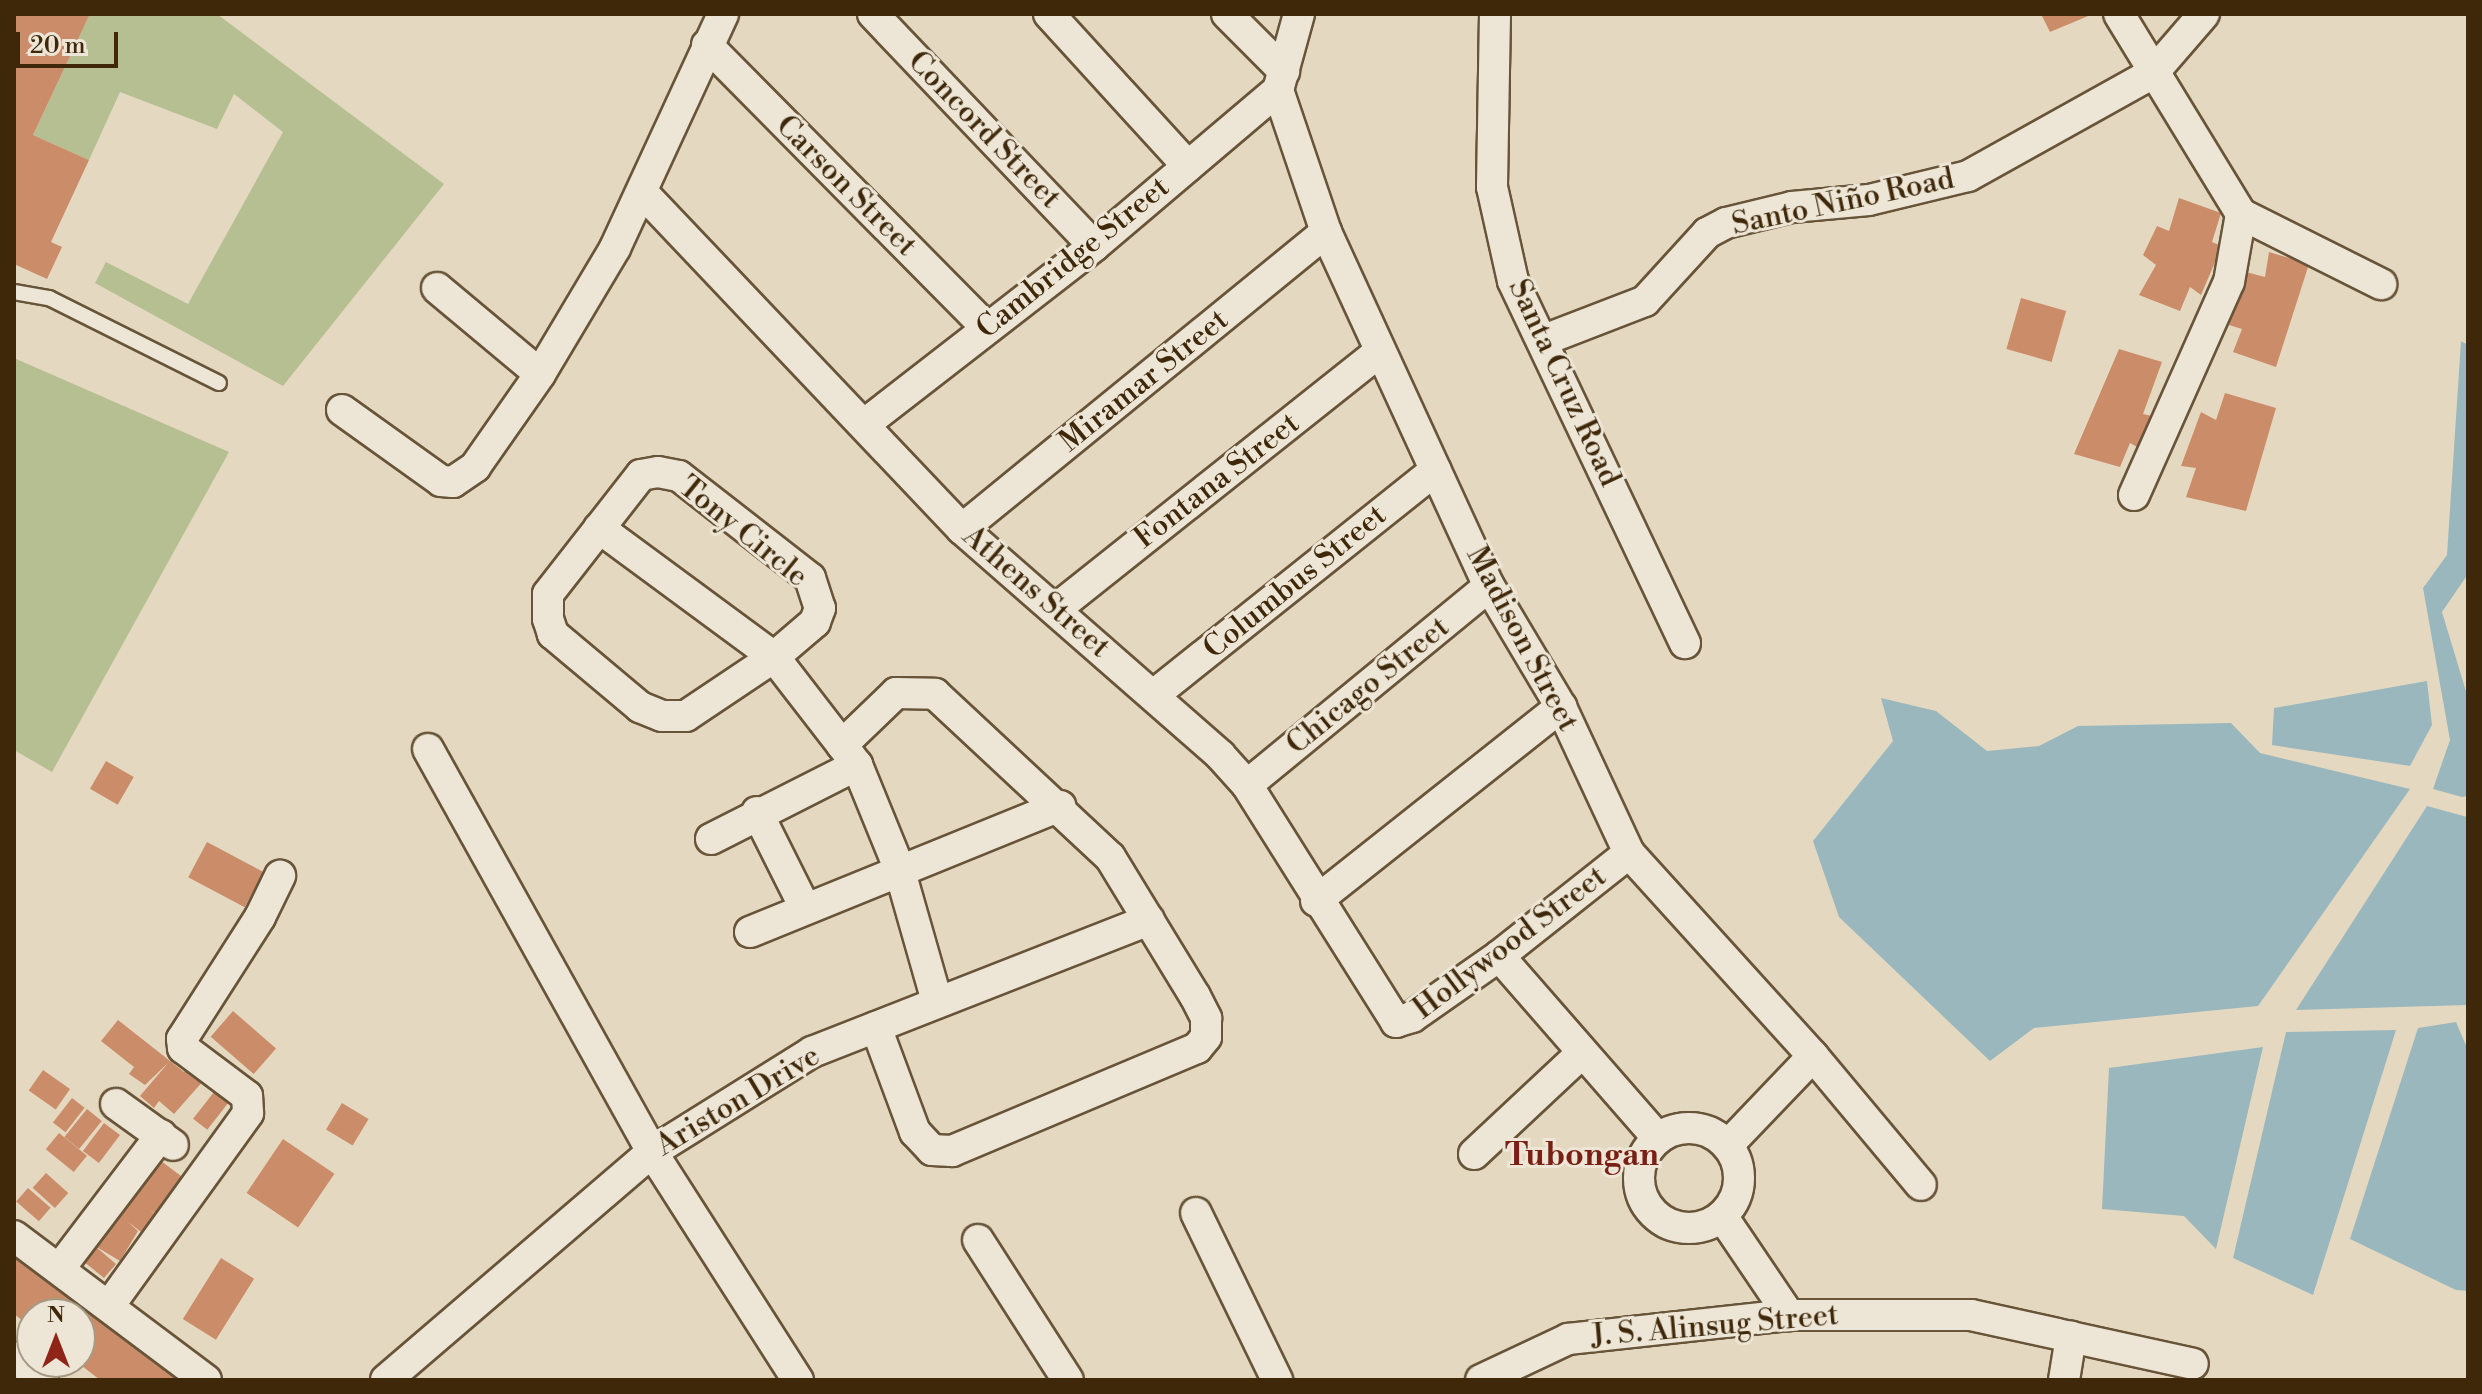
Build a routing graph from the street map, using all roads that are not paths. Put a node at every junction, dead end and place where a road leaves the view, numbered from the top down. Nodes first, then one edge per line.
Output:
1 (723, 14) edge
2 (873, 14) edge
3 (1049, 14) edge
4 (1227, 14) edge
5 (1299, 14) edge
6 (1495, 14) edge
7 (2119, 14) edge
8 (2204, 14) edge
9 (707, 45) junction
10 (2153, 73) junction
11 (1281, 80) junction
12 (1188, 166) junction
13 (644, 194) junction
14 (2241, 214) junction
15 (1326, 232) junction
16 (1094, 246) junction
17 (2381, 284) dead end
18 (437, 288) dead end
19 (14, 292) edge
20 (986, 327) junction
21 (1544, 340) junction
22 (1378, 353) junction
23 (540, 374) junction
24 (219, 383) dead end
25 (342, 410) dead end
26 (866, 423) junction
27 (1436, 470) junction
28 (2134, 495) dead end
29 (599, 528) junction
30 (962, 529) junction
31 (1489, 586) junction
32 (1056, 609) junction
33 (1685, 643) dead end
34 (774, 657) junction
35 (1155, 694) junction
36 (1561, 707) junction
37 (428, 749) dead end
38 (850, 755) junction
39 (1247, 785) junction
40 (1060, 806) junction
41 (757, 812) junction
42 (711, 839) dead end
43 (1629, 853) junction
44 (899, 868) junction
45 (280, 876) dead end
46 (1316, 901) junction
47 (804, 906) junction
48 (1149, 920) junction
49 (750, 932) dead end
50 (1499, 956) junction
51 (937, 1001) junction
52 (1389, 1017) joint
53 (876, 1027) junction
54 (1582, 1053) junction
55 (1813, 1056) junction
56 (116, 1104) dead end
57 (1658, 1138) junction
58 (1728, 1145) junction
59 (652, 1152) junction
60 (1474, 1154) dead end
61 (1921, 1185) dead end
62 (1196, 1213) dead end
63 (1722, 1216) junction
64 (14, 1236) edge
65 (978, 1240) dead end
66 (60, 1268) junction
67 (109, 1306) junction
68 (1789, 1315) junction
69 (2071, 1337) junction
70 (14, 1357) edge
71 (2193, 1364) dead end
72 (43, 1380) edge
73 (206, 1380) edge
74 (386, 1380) edge
75 (798, 1380) edge
76 (1068, 1380) edge
77 (1277, 1380) edge
78 (1481, 1380) edge
79 (2064, 1380) edge

1 - 9 street
2 - 16 street, Concord Street
3 - 12 street
4 - 11 street
5 - 11 street
6 - 21 street, Santa Cruz Road
7 - 10 street
8 - 10 street
9 - 13 street
9 - 20 street, Carson Street
10 - 14 street
10 - 21 street, Santo Niño Road
11 - 12 street, Cambridge Street
11 - 15 street, Madison Street
12 - 16 street, Cambridge Street
13 - 23 street
13 - 26 street, Athens Street
14 - 17 street
14 - 28 street
15 - 22 street, Madison Street
15 - 30 street, Miramar Street
16 - 20 street, Cambridge Street
18 - 23 street
19 - 24 lane
20 - 26 street, Cambridge Street
21 - 33 street, Santa Cruz Road
22 - 27 street, Madison Street
22 - 32 street, Fontana Street
23 - 25 street
26 - 30 street, Athens Street
27 - 31 street, Madison Street
27 - 35 street, Columbus Street
29 - 34 street
29 - 34 street, Tony Circle
29 - 34 street, Tony Circle
30 - 32 street, Athens Street
31 - 36 street, Madison Street
31 - 39 street, Chicago Street
32 - 35 street, Athens Street
34 - 38 street
35 - 39 street, Athens Street
36 - 43 street, Madison Street
36 - 46 street
37 - 59 street
38 - 40 street
38 - 41 street
38 - 44 street
39 - 46 street, Athens Street
40 - 44 street
40 - 48 street
41 - 42 street
41 - 47 street
43 - 50 street, Hollywood Street
43 - 55 street, Madison Street
44 - 47 street
44 - 51 street
45 - 67 street
46 - 52 street, Athens Street
47 - 49 street
48 - 51 street, Ariston Drive
48 - 53 street
50 - 52 street, Hollywood Street
50 - 54 street
51 - 53 street, Ariston Drive
53 - 59 street, Ariston Drive
54 - 57 street
54 - 60 street
55 - 58 street
55 - 61 street, Madison Street
56 - 66 street
57 - 58 street
57 - 63 street
58 - 63 street
59 - 74 street, Ariston Drive
59 - 75 street
62 - 77 street
63 - 68 street
64 - 66 street
65 - 76 street
66 - 67 street
67 - 73 street
68 - 69 street, J. S. Alinsug Street
68 - 78 street, J. S. Alinsug Street
69 - 71 street, J. S. Alinsug Street
69 - 79 street
70 - 72 street

